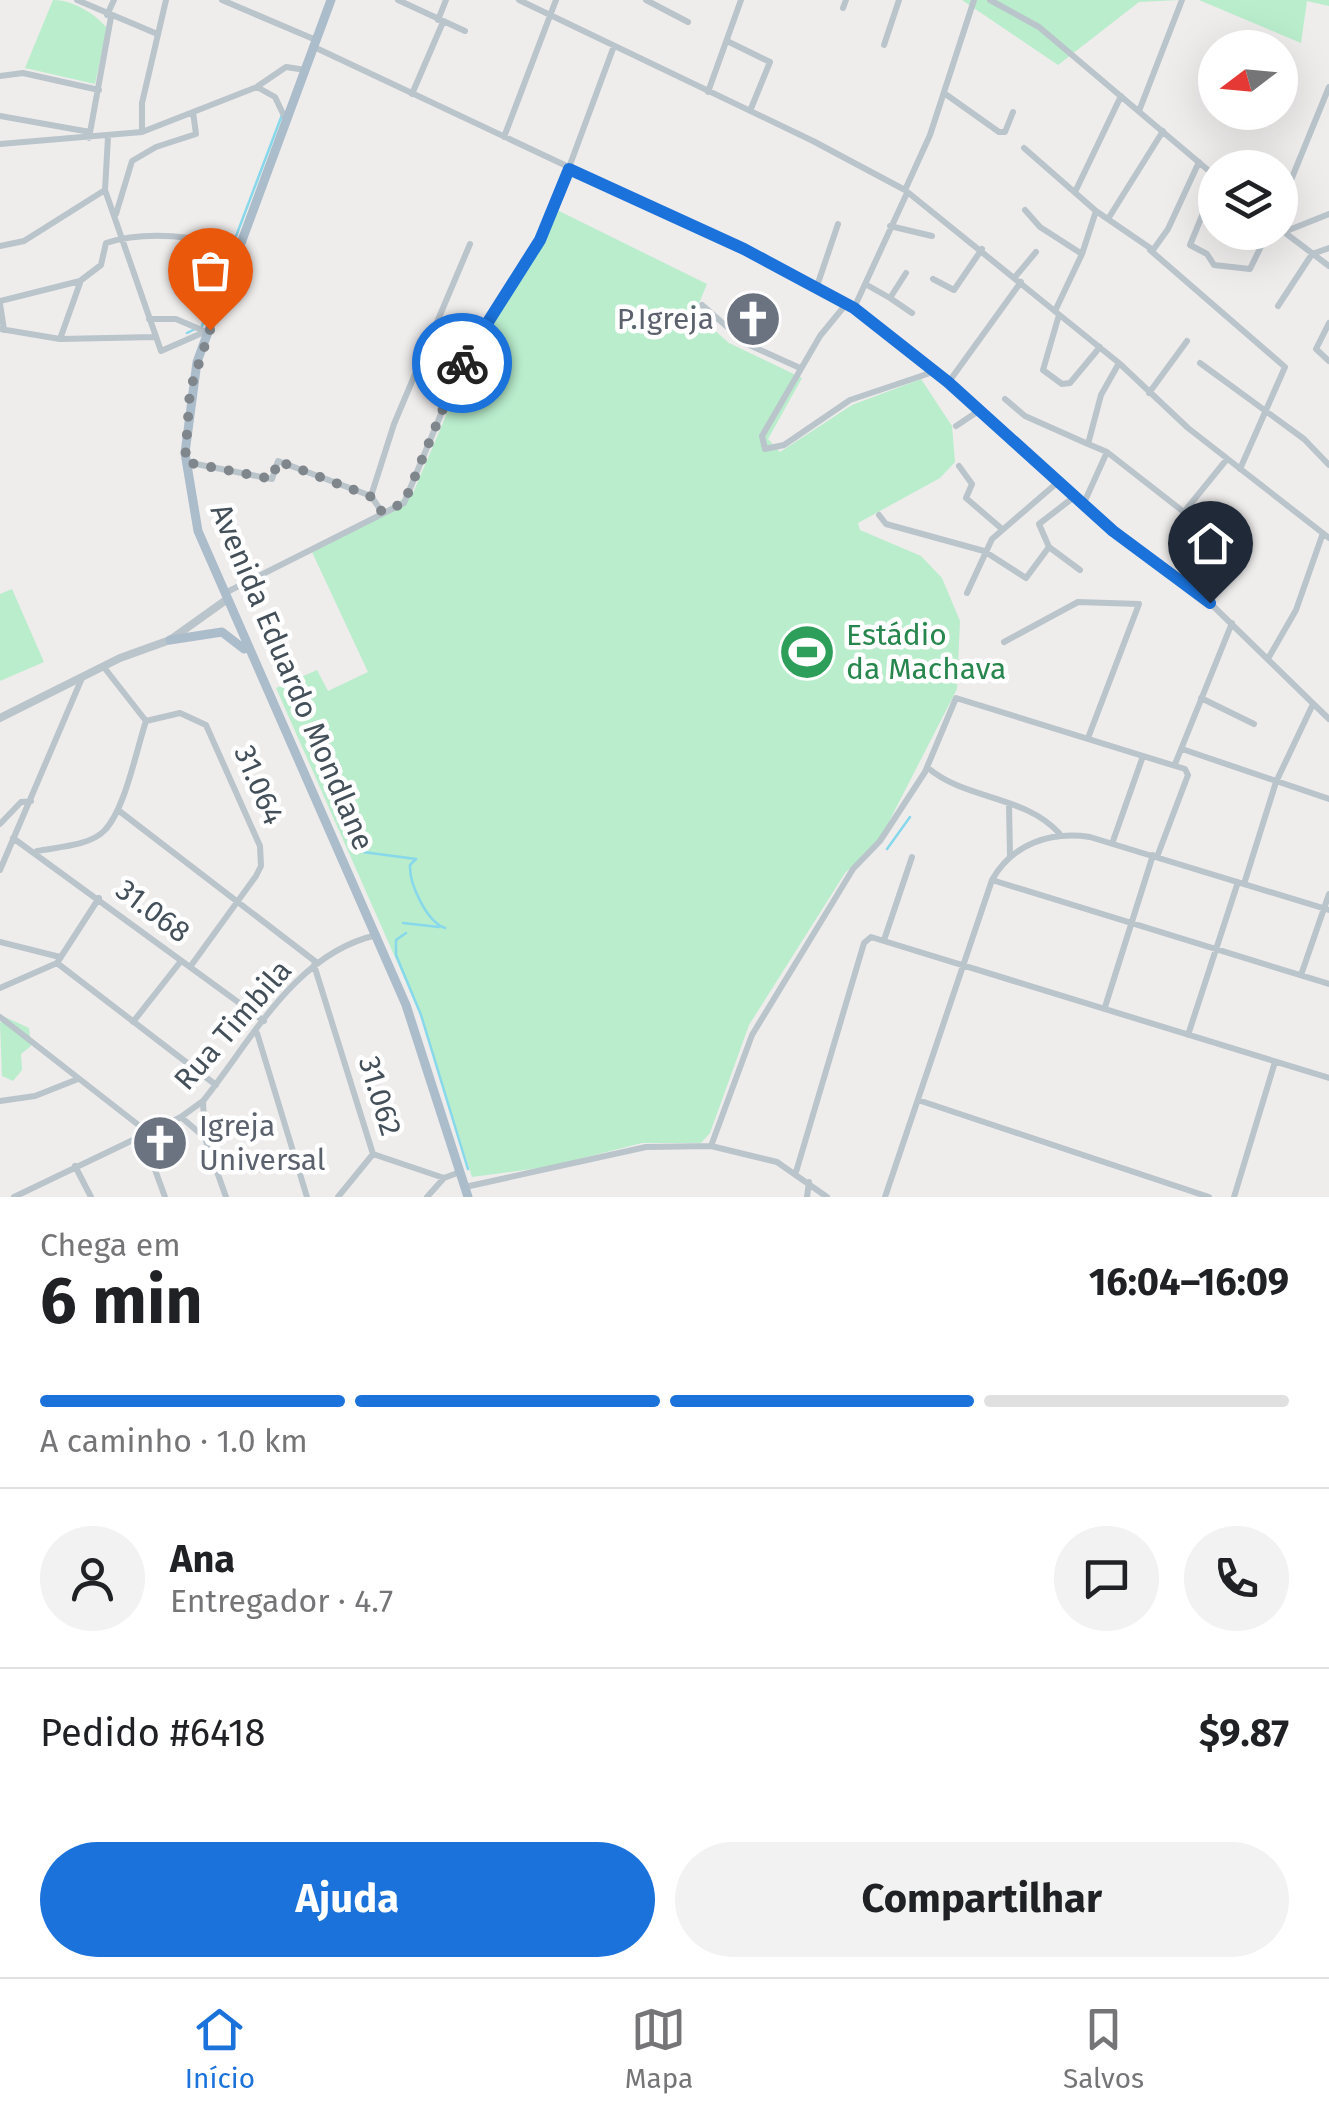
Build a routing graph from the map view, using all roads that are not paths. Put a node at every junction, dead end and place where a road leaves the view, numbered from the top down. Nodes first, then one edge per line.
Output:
1 (76, 0) edge
2 (114, 0) edge
3 (166, 0) edge
4 (222, 0) edge
5 (332, 0) edge
6 (398, 0) edge
7 (446, 0) edge
8 (519, 0) edge
9 (556, 0) edge
10 (646, 0) edge
11 (741, 0) edge
12 (900, 0) edge
13 (974, 0) edge
14 (990, 0) edge
15 (1182, 0) edge
16 (548, 14) junction
17 (109, 16) junction
18 (440, 21) junction
19 (688, 22) dead end
20 (465, 31) dead end
21 (155, 33) junction
22 (726, 41) junction
23 (315, 44) junction
24 (884, 45) dead end
25 (614, 46) junction
26 (306, 70) junction
27 (0, 76) edge
28 (257, 87) junction
29 (1329, 87) edge
30 (99, 90) junction
31 (708, 92) junction
32 (944, 93) junction
33 (412, 94) junction
34 (1121, 96) junction
35 (750, 111) junction
36 (1139, 111) junction
37 (193, 112) junction
38 (1012, 112) dead end
39 (0, 116) edge
40 (286, 121) junction
41 (1163, 131) junction
42 (142, 132) junction
43 (90, 135) junction
44 (108, 137) junction
45 (504, 137) junction
46 (0, 144) edge
47 (1024, 148) dead end
48 (1198, 161) edge
49 (1298, 163) edge
50 (1198, 164) edge
51 (569, 169) junction
52 (105, 190) junction
53 (906, 191) junction
54 (1075, 192) junction
55 (1026, 210) dead end
56 (1096, 211) junction
57 (116, 214) junction
58 (1329, 214) edge
59 (1108, 219) junction
60 (838, 224) dead end
61 (1198, 225) edge
62 (1298, 225) edge
63 (890, 226) junction
64 (932, 236) dead end
65 (124, 238) junction
66 (1298, 243) edge
67 (470, 244) dead end
68 (0, 246) edge
69 (1329, 248) edge
70 (239, 249) junction
71 (982, 249) junction
72 (1198, 249) edge
73 (1150, 250) junction
74 (1200, 250) edge
75 (1259, 250) edge
76 (1036, 252) dead end
77 (1082, 254) junction
78 (1312, 254) junction
79 (1329, 266) edge
80 (906, 273) dead end
81 (933, 279) dead end
82 (1018, 280) junction
83 (80, 282) junction
84 (867, 284) junction
85 (817, 286) junction
86 (890, 298) junction
87 (0, 302) edge
88 (702, 306) dead end
89 (851, 306) junction
90 (1278, 306) dead end
91 (912, 312) dead end
92 (1057, 313) junction
93 (149, 320) junction
94 (1329, 323) edge
95 (2, 330) edge
96 (207, 331) junction
97 (155, 337) junction
98 (60, 339) junction
99 (1187, 341) dead end
100 (1100, 347) junction
101 (1119, 362) junction
102 (1329, 362) edge
103 (1200, 364) dead end
104 (800, 368) junction
105 (933, 372) junction
106 (948, 382) junction
107 (1149, 393) junction
108 (1006, 399) dead end
109 (980, 410) junction
110 (1265, 414) junction
111 (956, 426) dead end
112 (1088, 444) junction
113 (1107, 452) junction
114 (1227, 459) junction
115 (185, 462) junction
116 (1329, 465) edge
117 (959, 466) dead end
118 (1240, 469) junction
119 (1058, 482) junction
120 (370, 496) junction
121 (1074, 497) junction
122 (1084, 505) junction
123 (382, 512) junction
124 (1184, 512) junction
125 (879, 515) dead end
126 (1002, 529) junction
127 (1326, 536) edge
128 (1049, 547) junction
129 (984, 551) junction
130 (1080, 570) dead end
131 (967, 593) dead end
132 (225, 597) junction
133 (1210, 603) junction
134 (1232, 623) junction
135 (170, 640) junction
136 (1004, 642) dead end
137 (1269, 658) junction
138 (252, 659) junction
139 (103, 666) junction
140 (82, 677) junction
141 (1201, 698) junction
142 (1313, 704) junction
143 (1329, 705) edge
144 (1326, 717) edge
145 (0, 718) edge
146 (146, 721) junction
147 (1254, 724) dead end
148 (1088, 738) junction
149 (1182, 749) junction
150 (1143, 756) junction
151 (1174, 764) junction
152 (928, 768) junction
153 (1276, 782) junction
154 (1329, 799) edge
155 (30, 802) junction
156 (1009, 804) junction
157 (118, 810) junction
158 (0, 824) edge
159 (1060, 834) junction
160 (13, 838) junction
161 (1113, 841) junction
162 (37, 851) junction
163 (1010, 856) junction
164 (1155, 856) junction
165 (912, 858) dead end
166 (0, 870) edge
167 (992, 880) junction
168 (1241, 883) junction
169 (1329, 894) edge
170 (98, 898) junction
171 (236, 902) junction
172 (1326, 910) edge
173 (1131, 921) junction
174 (377, 936) junction
175 (884, 940) junction
176 (0, 942) edge
177 (1218, 948) junction
178 (58, 960) junction
179 (181, 961) junction
180 (315, 963) junction
181 (962, 964) junction
182 (190, 966) junction
183 (1301, 975) junction
184 (1329, 984) edge
185 (0, 988) edge
186 (1105, 1007) junction
187 (0, 1017) edge
188 (264, 1021) junction
189 (133, 1022) junction
190 (256, 1032) junction
191 (1188, 1035) junction
192 (1275, 1062) junction
193 (1329, 1078) edge
194 (79, 1079) junction
195 (216, 1085) junction
196 (918, 1100) junction
197 (0, 1101) edge
198 (203, 1101) junction
199 (181, 1116) junction
200 (146, 1136) junction
201 (205, 1138) junction
202 (711, 1146) junction
203 (373, 1154) junction
204 (76, 1166) junction
205 (460, 1172) junction
206 (796, 1172) junction
207 (444, 1178) junction
208 (809, 1182) junction
209 (466, 1192) edge
210 (1189, 1194) edge
211 (14, 1197) edge
212 (91, 1197) edge
213 (165, 1197) edge
214 (226, 1197) edge
215 (306, 1197) edge
216 (338, 1197) edge
217 (427, 1197) edge
218 (807, 1197) edge
219 (828, 1197) edge
220 (885, 1197) edge
221 (1210, 1197) edge
222 (1234, 1197) edge

1 - 17 street
2 - 17 street
3 - 21 street
4 - 23 street
5 - 23 main road, Avenida Eduardo Mondlane
6 - 18 street
7 - 18 street
8 - 16 street
9 - 16 street
10 - 19 street
11 - 22 street
12 - 24 street
13 - 32 street
14 - 34 street
15 - 36 street
16 - 25 street
16 - 45 street
17 - 21 street
17 - 30 street
18 - 20 street
18 - 33 street
21 - 42 street
22 - 31 street
22 - 35 street
23 - 26 main road, Avenida Eduardo Mondlane
23 - 33 street
25 - 31 street
25 - 51 street
26 - 28 street
26 - 40 main road, Avenida Eduardo Mondlane
27 - 30 street
28 - 37 street
28 - 40 street
29 - 49 street
30 - 43 street
31 - 35 street
32 - 38 street
32 - 53 street
33 - 45 street
34 - 36 street
34 - 54 street
35 - 53 street
36 - 41 street
37 - 42 street
37 - 57 street
39 - 43 street
40 - 70 main road, Avenida Eduardo Mondlane
41 - 48 street
41 - 59 street
42 - 44 street
43 - 44 street
43 - 46 street
44 - 52 street
45 - 51 street
47 - 54 street
50 - 73 street
51 - 85 street
51 - 123 street
52 - 57 street
52 - 68 street
53 - 63 street
53 - 71 street
54 - 56 street
55 - 77 street
56 - 59 street
56 - 77 street
57 - 65 street
58 - 62 street
59 - 73 street
60 - 85 street
61 - 72 street
63 - 64 street
63 - 84 street
65 - 70 street
65 - 83 street
65 - 93 street
66 - 78 street
67 - 120 street
69 - 78 street
70 - 96 main road, Avenida Eduardo Mondlane
71 - 81 street
71 - 82 street
73 - 110 street
74 - 75 street
76 - 82 street
77 - 92 street
78 - 79 street
78 - 90 street
80 - 86 street
82 - 92 street
82 - 106 street
83 - 87 street
83 - 98 street
84 - 86 street
84 - 89 street
85 - 89 street
86 - 91 street
87 - 95 street
88 - 104 street
89 - 104 street
89 - 105 street
92 - 100 street
92 - 100 street
93 - 96 street
93 - 97 street
94 - 102 street
95 - 98 street
96 - 97 street
96 - 115 main road, Avenida Eduardo Mondlane
97 - 98 street
99 - 107 street
100 - 101 street
101 - 107 street
101 - 112 street
103 - 110 street
104 - 105 street
105 - 106 street
106 - 109 street
107 - 114 street
108 - 112 street
109 - 111 street
109 - 119 street
110 - 116 street
110 - 118 street
112 - 113 street
113 - 122 street
113 - 124 street
114 - 118 street
114 - 124 street
115 - 120 street
115 - 132 main road, Avenida Eduardo Mondlane
117 - 126 street
118 - 127 street
119 - 121 street
119 - 126 street
120 - 123 street
121 - 122 street
121 - 128 street
122 - 133 street
123 - 132 street
124 - 133 street
125 - 129 street
126 - 129 street
127 - 137 street
128 - 129 street
128 - 130 street
129 - 131 street
132 - 135 street
132 - 138 main road, Avenida Eduardo Mondlane
133 - 134 street
134 - 137 street
134 - 141 street
135 - 138 main road
135 - 139 street
136 - 148 street
137 - 142 street
138 - 174 main road, Avenida Eduardo Mondlane
139 - 140 street
139 - 146 street
140 - 145 street
140 - 155 street
141 - 147 street
141 - 149 street
142 - 144 street
142 - 153 street
143 - 144 street
146 - 157 street
146 - 171 street, 31.064
148 - 150 street
148 - 152 street
149 - 151 street
149 - 153 street
150 - 151 street
150 - 161 street
151 - 164 street
152 - 156 street
152 - 202 street
153 - 154 street
153 - 168 street
155 - 158 street
155 - 160 street
156 - 159 street
156 - 163 street
157 - 162 street
157 - 171 street
159 - 161 street
159 - 163 street
160 - 162 street, 31.068
160 - 166 street
161 - 164 street
162 - 170 street, 31.068
163 - 167 street
164 - 168 street
164 - 173 street
165 - 175 street
167 - 173 street
167 - 181 street
168 - 172 street
168 - 177 street
169 - 172 street
170 - 178 street
170 - 179 street, 31.068
171 - 180 street
171 - 182 street, 31.064
172 - 183 street
173 - 177 street
173 - 186 street
174 - 180 street, Rua Timbila
174 - 205 main road, Avenida Eduardo Mondlane
175 - 181 street
175 - 206 street
176 - 178 street
177 - 183 street
177 - 191 street
178 - 185 street
178 - 189 street
179 - 182 street, 31.068
179 - 189 street
180 - 188 street, Rua Timbila
180 - 203 street, 31.062
181 - 186 street
181 - 196 street
182 - 188 street, 31.068
183 - 184 street
186 - 191 street
187 - 194 street
188 - 190 street, Rua Timbila
189 - 195 street
190 - 195 street, Rua Timbila
190 - 215 street
191 - 192 street
192 - 193 street
192 - 222 street
194 - 197 street
194 - 200 street
195 - 198 street, Rua Timbila
196 - 210 street
196 - 220 street
198 - 199 street, Rua Timbila
198 - 201 street
199 - 200 street, Rua Timbila
199 - 201 street
200 - 204 street, Rua Timbila
200 - 213 street
201 - 214 street
202 - 206 street
202 - 209 street
203 - 207 street, 31.062
203 - 216 street
204 - 211 street, Rua Timbila
204 - 212 street
205 - 207 street
205 - 209 main road, Avenida Eduardo Mondlane
206 - 208 street
207 - 217 street
208 - 218 street
208 - 219 street
210 - 221 street

